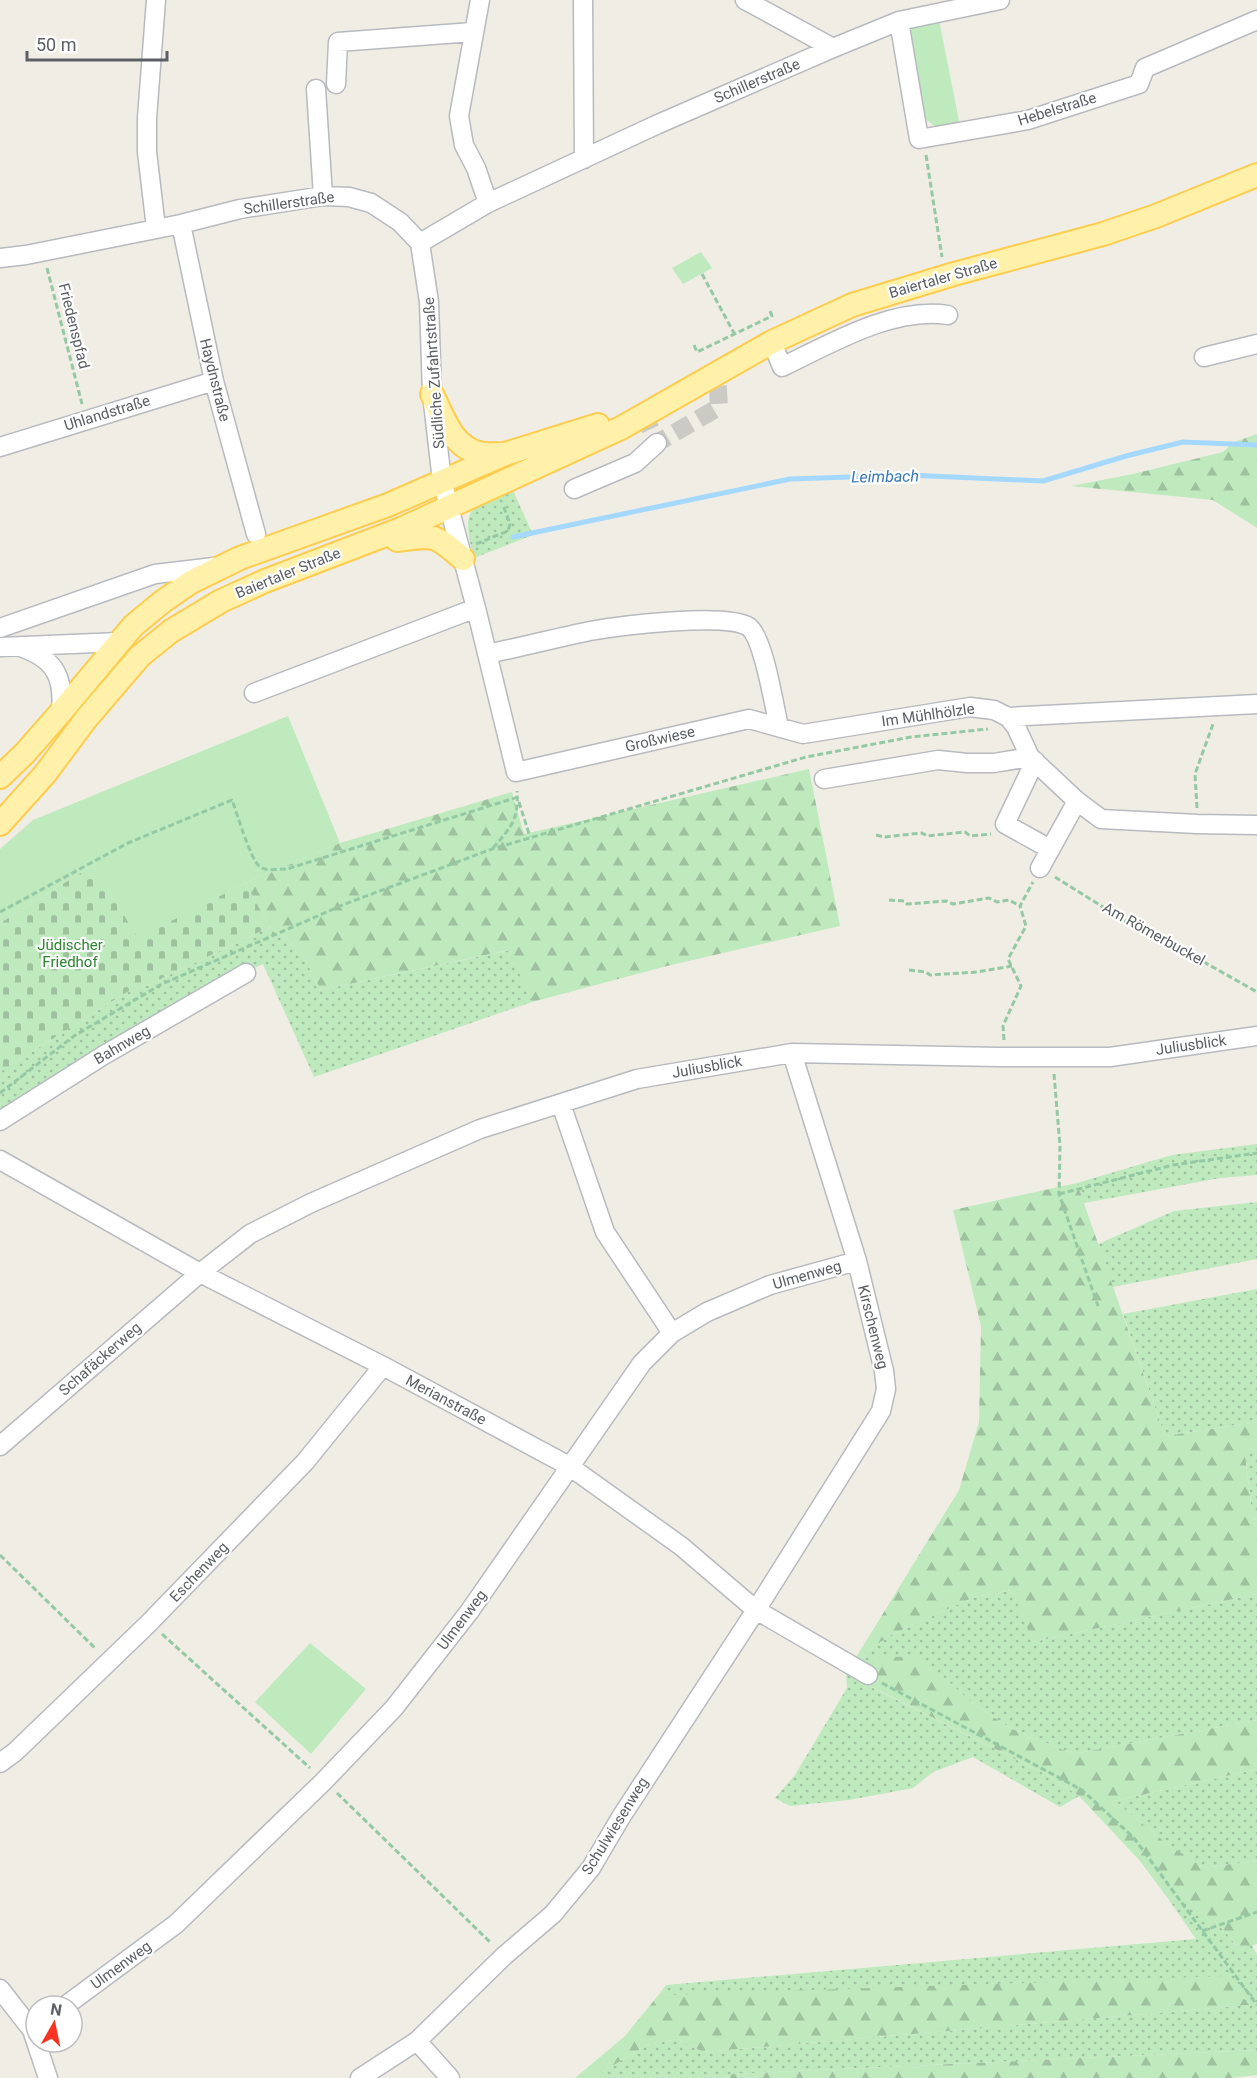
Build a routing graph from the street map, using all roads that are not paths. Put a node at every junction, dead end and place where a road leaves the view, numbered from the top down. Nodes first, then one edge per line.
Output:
1 (156, 0) edge
2 (480, 0) edge
3 (583, 0) edge
4 (745, 0) edge
5 (1000, 0) edge
6 (1257, 20) edge
7 (899, 21) junction
8 (473, 32) junction
9 (833, 48) junction
10 (336, 84) dead end
11 (316, 89) dead end
12 (584, 159) junction
13 (1257, 174) edge
14 (323, 196) junction
15 (488, 203) junction
16 (182, 224) junction
17 (156, 228) junction
18 (420, 243) junction
19 (0, 258) edge
20 (948, 315) dead end
21 (772, 342) junction
22 (1257, 344) edge
23 (1204, 357) dead end
24 (214, 381) junction
25 (432, 394) junction
26 (643, 413) junction
27 (657, 443) dead end
28 (0, 447) edge
29 (505, 454) junction
30 (442, 481) junction
31 (574, 489) dead end
32 (449, 508) junction
33 (256, 534) dead end
34 (360, 545) junction
35 (461, 554) junction
36 (221, 566) junction
37 (476, 608) junction
38 (0, 628) edge
39 (120, 642) junction
40 (1, 644) edge
41 (22, 647) junction
42 (487, 654) junction
43 (254, 693) dead end
44 (1257, 704) edge
45 (61, 712) junction
46 (1008, 717) junction
47 (779, 727) junction
48 (803, 734) joint
49 (1032, 759) junction
50 (516, 772) joint
51 (0, 777) edge
52 (824, 779) dead end
53 (1077, 801) junction
54 (0, 824) edge
55 (1257, 825) edge
56 (1050, 849) junction
57 (1046, 872) road end
58 (246, 973) dead end
59 (1257, 1036) edge
60 (792, 1053) junction
61 (561, 1104) junction
62 (0, 1121) edge
63 (0, 1160) edge
64 (857, 1261) junction
65 (200, 1273) junction
66 (672, 1333) junction
67 (383, 1366) junction
68 (0, 1446) edge
69 (569, 1466) junction
70 (756, 1610) junction
71 (868, 1675) road end
72 (0, 1764) edge
73 (0, 1989) edge
74 (81, 1994) edge
75 (24, 2021) edge
76 (417, 2041) junction
77 (41, 2054) edge
78 (48, 2078) edge
79 (360, 2078) edge
80 (450, 2078) edge

1 - 17 street
2 - 8 street
3 - 12 street
4 - 9 street
5 - 7 street, Schillerstraße
6 - 7 street, Hebelstraße
7 - 9 street, Schillerstraße
8 - 10 street
8 - 15 street
9 - 12 street, Schillerstraße
11 - 14 street
12 - 15 street, Schillerstraße
13 - 21 main road, Baiertaler Straße
14 - 16 street, Schillerstraße
14 - 18 street, Schillerstraße
15 - 18 street, Schillerstraße
16 - 17 street, Schillerstraße
16 - 24 street, Haydnstraße
17 - 19 street, Schillerstraße
18 - 25 street, Südliche Zufahrtstraße
20 - 21 street
21 - 26 main road, Baiertaler Straße
22 - 23 street
24 - 28 street, Uhlandstraße
24 - 33 street, Haydnstraße
25 - 29 main road
25 - 30 street, Südliche Zufahrtstraße
26 - 29 main road, Baiertaler Straße
26 - 32 main road, Baiertaler Straße
27 - 31 street
29 - 30 main road, Baiertaler Straße
30 - 32 street, Südliche Zufahrtstraße
30 - 36 main road, Baiertaler Straße
32 - 34 main road, Baiertaler Straße
32 - 35 street, Südliche Zufahrtstraße
34 - 35 main road
34 - 54 main road, Baiertaler Straße
35 - 37 street, Südliche Zufahrtstraße
36 - 38 street
36 - 39 main road, Baiertaler Straße
37 - 42 street, Südliche Zufahrtstraße
37 - 43 street
39 - 41 street
39 - 45 main road, Baiertaler Straße
40 - 41 street
41 - 45 street
42 - 47 street
42 - 50 street, Südliche Zufahrtstraße
44 - 46 street
45 - 51 main road, Baiertaler Straße
46 - 48 street, Im Mühlhölzle
46 - 49 street
47 - 48 street, Großwiese
47 - 50 street, Großwiese
49 - 52 street
49 - 53 street
49 - 56 street
53 - 55 street
53 - 56 street
56 - 57 street
58 - 62 street, Bahnweg
59 - 60 street, Juliusblick
60 - 61 street, Juliusblick
60 - 64 street, Kirschenweg
61 - 65 street, Juliusblick
61 - 66 street
63 - 65 street, Merianstraße
64 - 66 street, Ulmenweg
64 - 70 street, Kirschenweg
65 - 67 street, Merianstraße
65 - 68 street, Schafäckerweg
66 - 69 street, Ulmenweg
67 - 69 street, Merianstraße
67 - 72 street, Eschenweg
69 - 70 street, Merianstraße
69 - 74 street, Ulmenweg
70 - 71 street, Merianstraße
70 - 76 street, Schulwiesenweg
73 - 75 street
76 - 79 street, Schulwiesenweg
76 - 80 street
77 - 78 street

